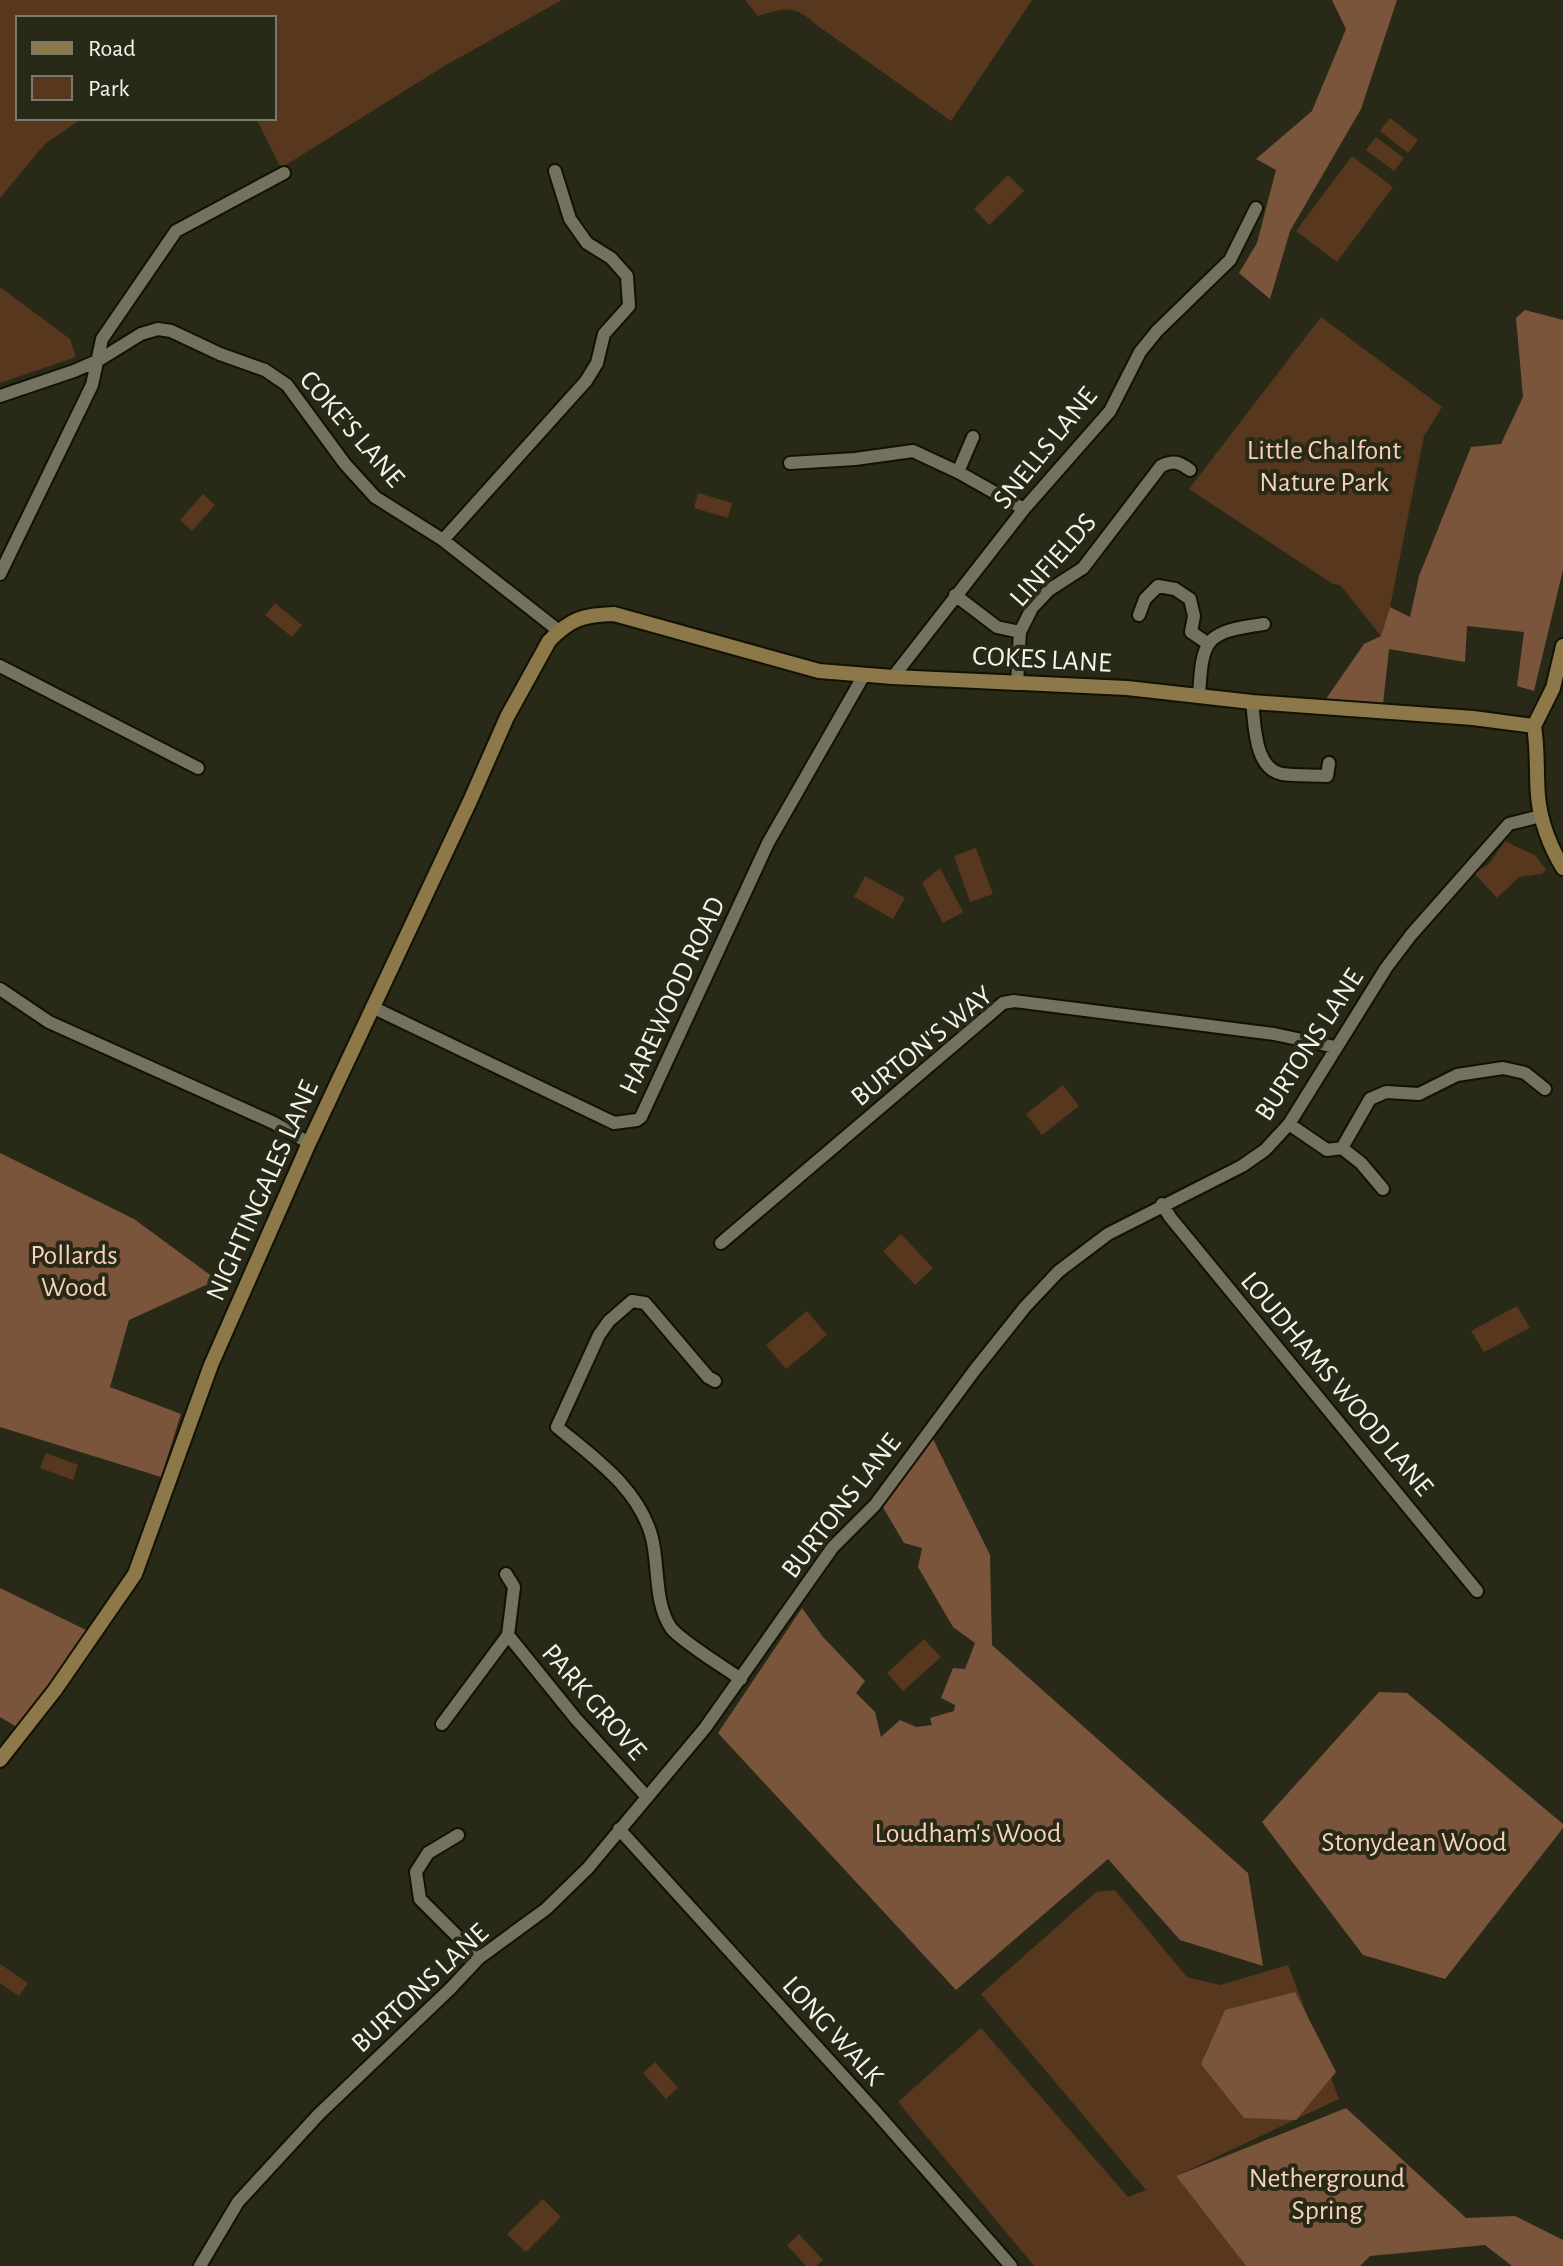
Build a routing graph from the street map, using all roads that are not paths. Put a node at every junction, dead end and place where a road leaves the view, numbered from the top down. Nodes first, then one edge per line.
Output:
1 (555, 171) dead end
2 (284, 173) dead end
3 (1256, 208) dead end
4 (99, 360) junction
5 (0, 396) edge
6 (973, 437) dead end
7 (790, 463) dead end
8 (1190, 470) dead end
9 (958, 472) junction
10 (1024, 509) junction
11 (443, 540) junction
12 (0, 574) edge
13 (955, 595) junction
14 (1139, 615) dead end
15 (1264, 624) dead end
16 (559, 631) junction
17 (1020, 632) junction
18 (1207, 643) junction
19 (1563, 646) edge
20 (0, 666) edge
21 (864, 675) junction
22 (893, 677) junction
23 (1017, 684) junction
24 (1199, 697) junction
25 (1252, 702) junction
26 (1534, 726) junction
27 (198, 768) dead end
28 (1329, 776) dead end
29 (1541, 816) junction
30 (1563, 868) edge
31 (0, 989) edge
32 (372, 1007) junction
33 (1335, 1047) junction
34 (1545, 1089) dead end
35 (1289, 1124) junction
36 (309, 1143) junction
37 (1342, 1148) junction
38 (1383, 1189) dead end
39 (1162, 1204) junction
40 (721, 1243) dead end
41 (715, 1381) dead end
42 (506, 1574) dead end
43 (1477, 1591) dead end
44 (508, 1635) junction
45 (741, 1679) junction
46 (442, 1724) dead end
47 (0, 1760) edge
48 (646, 1796) junction
49 (619, 1829) junction
50 (458, 1835) dead end
51 (479, 1958) junction
52 (200, 2266) edge
53 (1011, 2266) edge

1 - 11 street
2 - 4 street
3 - 10 street, SNELLS LANE
4 - 5 street, COKE'S LANE
4 - 11 street, COKE'S LANE
4 - 12 street
6 - 9 street
7 - 9 street
8 - 17 street, LINFIELDS
9 - 10 street
10 - 13 street, SNELLS LANE
11 - 16 street, COKE'S LANE
13 - 17 street
13 - 22 street, SNELLS LANE
14 - 18 street
15 - 18 street
16 - 21 main road, COKES LANE
16 - 32 main road, NIGHTINGALES LANE
17 - 23 street, LINFIELDS
18 - 24 street
19 - 26 main road
20 - 27 street
21 - 22 main road, COKES LANE
21 - 32 street, HAREWOOD ROAD
22 - 23 main road, COKES LANE
23 - 24 main road, COKES LANE
24 - 25 main road, COKES LANE
25 - 26 main road, COKES LANE
25 - 28 street
26 - 29 main road
29 - 30 main road
29 - 33 street, BURTONS LANE
31 - 36 street
32 - 36 main road, NIGHTINGALES LANE
33 - 35 street, BURTONS LANE
33 - 40 street, BURTON'S WAY
34 - 37 street
35 - 37 street
35 - 39 street, BURTONS LANE
36 - 47 main road, NIGHTINGALES LANE
37 - 38 street
39 - 43 street, LOUDHAMS WOOD LANE
39 - 45 street, BURTONS LANE
41 - 45 street
42 - 44 street, PARK GROVE
44 - 46 street, PARK GROVE
44 - 48 street, PARK GROVE
45 - 48 street, BURTONS LANE
48 - 49 street, BURTONS LANE
49 - 51 street, BURTONS LANE
49 - 53 street, LONG WALK
50 - 51 street
51 - 52 street, BURTONS LANE

